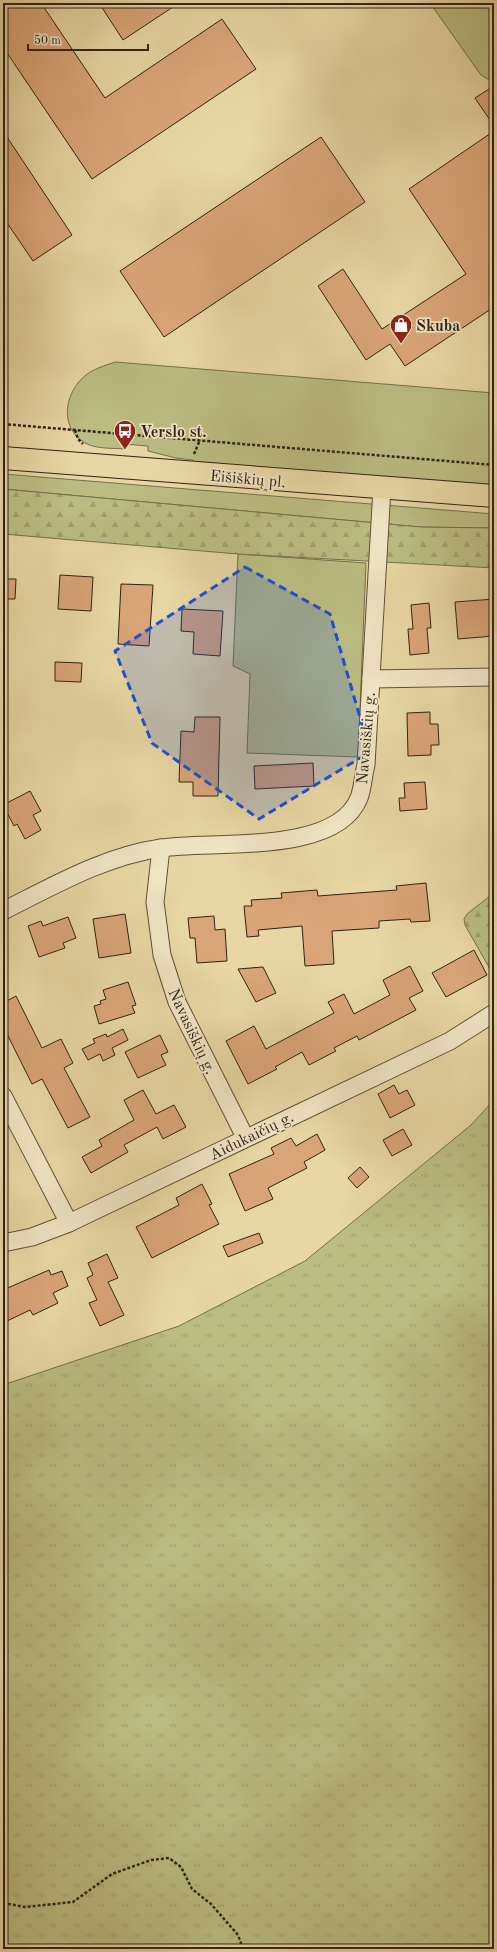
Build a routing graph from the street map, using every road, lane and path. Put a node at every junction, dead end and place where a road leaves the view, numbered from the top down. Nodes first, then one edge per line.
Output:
1 (3, 424) edge
2 (3, 458) edge
3 (494, 465) edge
4 (382, 488) junction
5 (494, 496) edge
6 (494, 677) edge
7 (370, 678) junction
8 (161, 848) junction
9 (3, 911) edge
10 (494, 1013) edge
11 (3, 1096) edge
12 (245, 1138) junction
13 (69, 1223) junction
14 (3, 1243) edge
15 (3, 1903) edge
16 (243, 1949) edge

1 - 3 path
2 - 4 main road, Eišiškių pl.
4 - 5 main road, Eišiškių pl.
4 - 7 street, Navasiškių g.
6 - 7 street
7 - 8 street, Navasiškių g.
8 - 9 street, Navasiškių g.
8 - 12 street, Navasiškių g.
10 - 12 street, Aidukaičių g.
11 - 13 street
12 - 13 street, Aidukaičių g.
13 - 14 street, Aidukaičių g.
15 - 16 path

